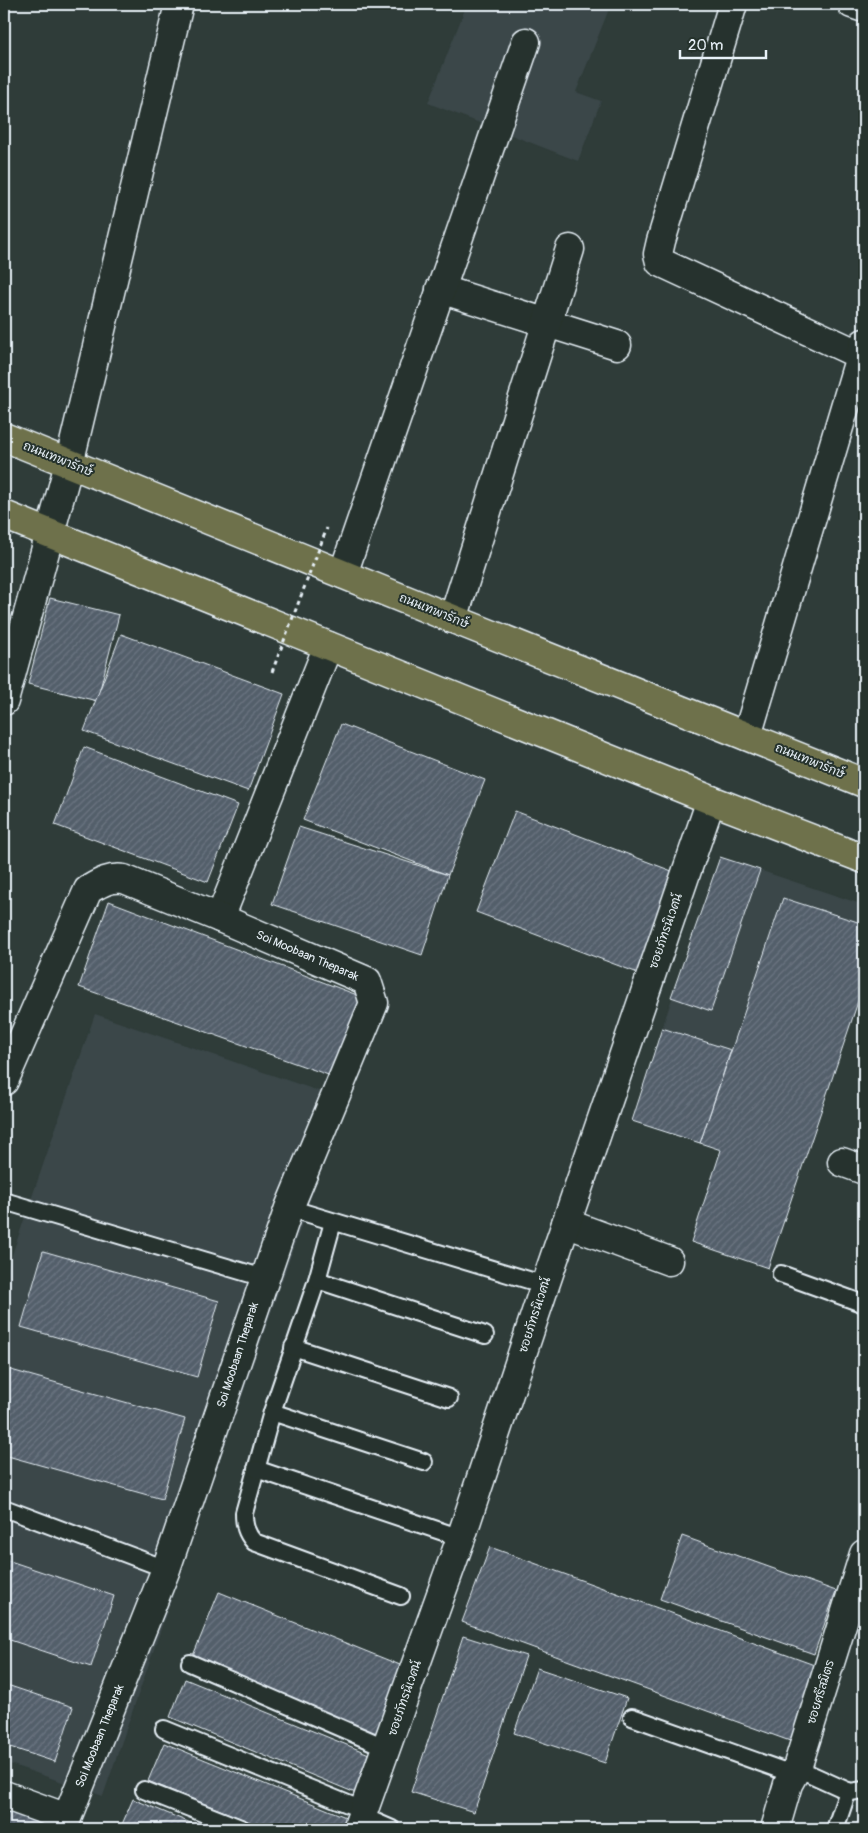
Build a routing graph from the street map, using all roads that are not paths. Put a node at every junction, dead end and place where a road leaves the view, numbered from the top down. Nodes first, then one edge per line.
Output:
1 (179, 4) edge
2 (732, 4) edge
3 (852, 4) edge
4 (864, 8) edge
5 (526, 42) dead end
6 (570, 249) dead end
7 (440, 289) junction
8 (546, 322) junction
9 (617, 345) dead end
10 (862, 349) edge
11 (4, 437) edge
12 (69, 464) junction
13 (4, 515) edge
14 (49, 534) junction
15 (343, 574) junction
16 (453, 619) junction
17 (328, 646) junction
18 (4, 701) edge
19 (747, 736) junction
20 (864, 783) edge
21 (711, 800) junction
22 (864, 859) edge
23 (220, 918) junction
24 (4, 1081) edge
25 (4, 1201) edge
26 (289, 1208) junction
27 (333, 1222) junction
28 (566, 1223) junction
29 (669, 1261) dead end
30 (781, 1274) dead end
31 (264, 1278) junction
32 (317, 1280) junction
33 (545, 1284) junction
34 (864, 1304) edge
35 (485, 1335) dead end
36 (293, 1347) junction
37 (449, 1398) dead end
38 (272, 1412) junction
39 (424, 1462) dead end
40 (256, 1469) junction
41 (4, 1508) edge
42 (461, 1538) junction
43 (864, 1554) edge
44 (166, 1569) junction
45 (401, 1596) dead end
46 (190, 1663) dead end
47 (632, 1717) dead end
48 (164, 1730) dead end
49 (387, 1748) junction
50 (796, 1771) junction
51 (144, 1790) dead end
52 (864, 1790) edge
53 (848, 1791) junction
54 (4, 1795) edge
55 (361, 1819) edge
56 (65, 1824) edge
57 (243, 1829) edge
58 (392, 1829) edge
59 (774, 1829) edge
60 (835, 1829) edge

1 - 12 street
2 - 10 street
3 - 4 street
5 - 7 street
6 - 8 street
7 - 8 street
7 - 15 street
8 - 9 street
8 - 16 street
10 - 19 street
11 - 12 main road, ถนนเทพารักษ์
12 - 14 street
12 - 15 main road, ถนนเทพารักษ์
13 - 14 main road
14 - 17 main road
14 - 18 street
15 - 16 main road, ถนนเทพารักษ์
16 - 19 main road, ถนนเทพารักษ์
17 - 21 main road
17 - 23 street
19 - 20 main road, ถนนเทพารักษ์
21 - 22 main road
21 - 28 street, ซอยภัทรนิเวศน์
23 - 24 street, Soi Moobaan Theparak
23 - 26 street, Soi Moobaan Theparak
25 - 31 lane
26 - 27 lane
26 - 31 street, Soi Moobaan Theparak
27 - 32 lane
27 - 33 lane
28 - 29 street
28 - 33 street, ซอยภัทรนิเวศน์
30 - 34 lane
31 - 44 street, Soi Moobaan Theparak
32 - 35 lane
32 - 36 lane
33 - 42 street, ซอยภัทรนิเวศน์
36 - 37 lane
36 - 38 lane
38 - 39 lane
38 - 40 lane
40 - 42 lane
40 - 45 lane
41 - 44 lane
42 - 49 street, ซอยภัทรนิเวศน์
43 - 50 street, ซอยศรีสมิตร
44 - 56 street, Soi Moobaan Theparak
46 - 49 lane
47 - 50 lane
48 - 55 lane
49 - 55 street, ซอยภัทรนิเวศน์
50 - 53 lane
50 - 59 street, ซอยศรีสมิตร
51 - 57 lane
52 - 53 lane
53 - 60 lane
54 - 56 street, Soi Moobaan Theparak
55 - 58 lane

